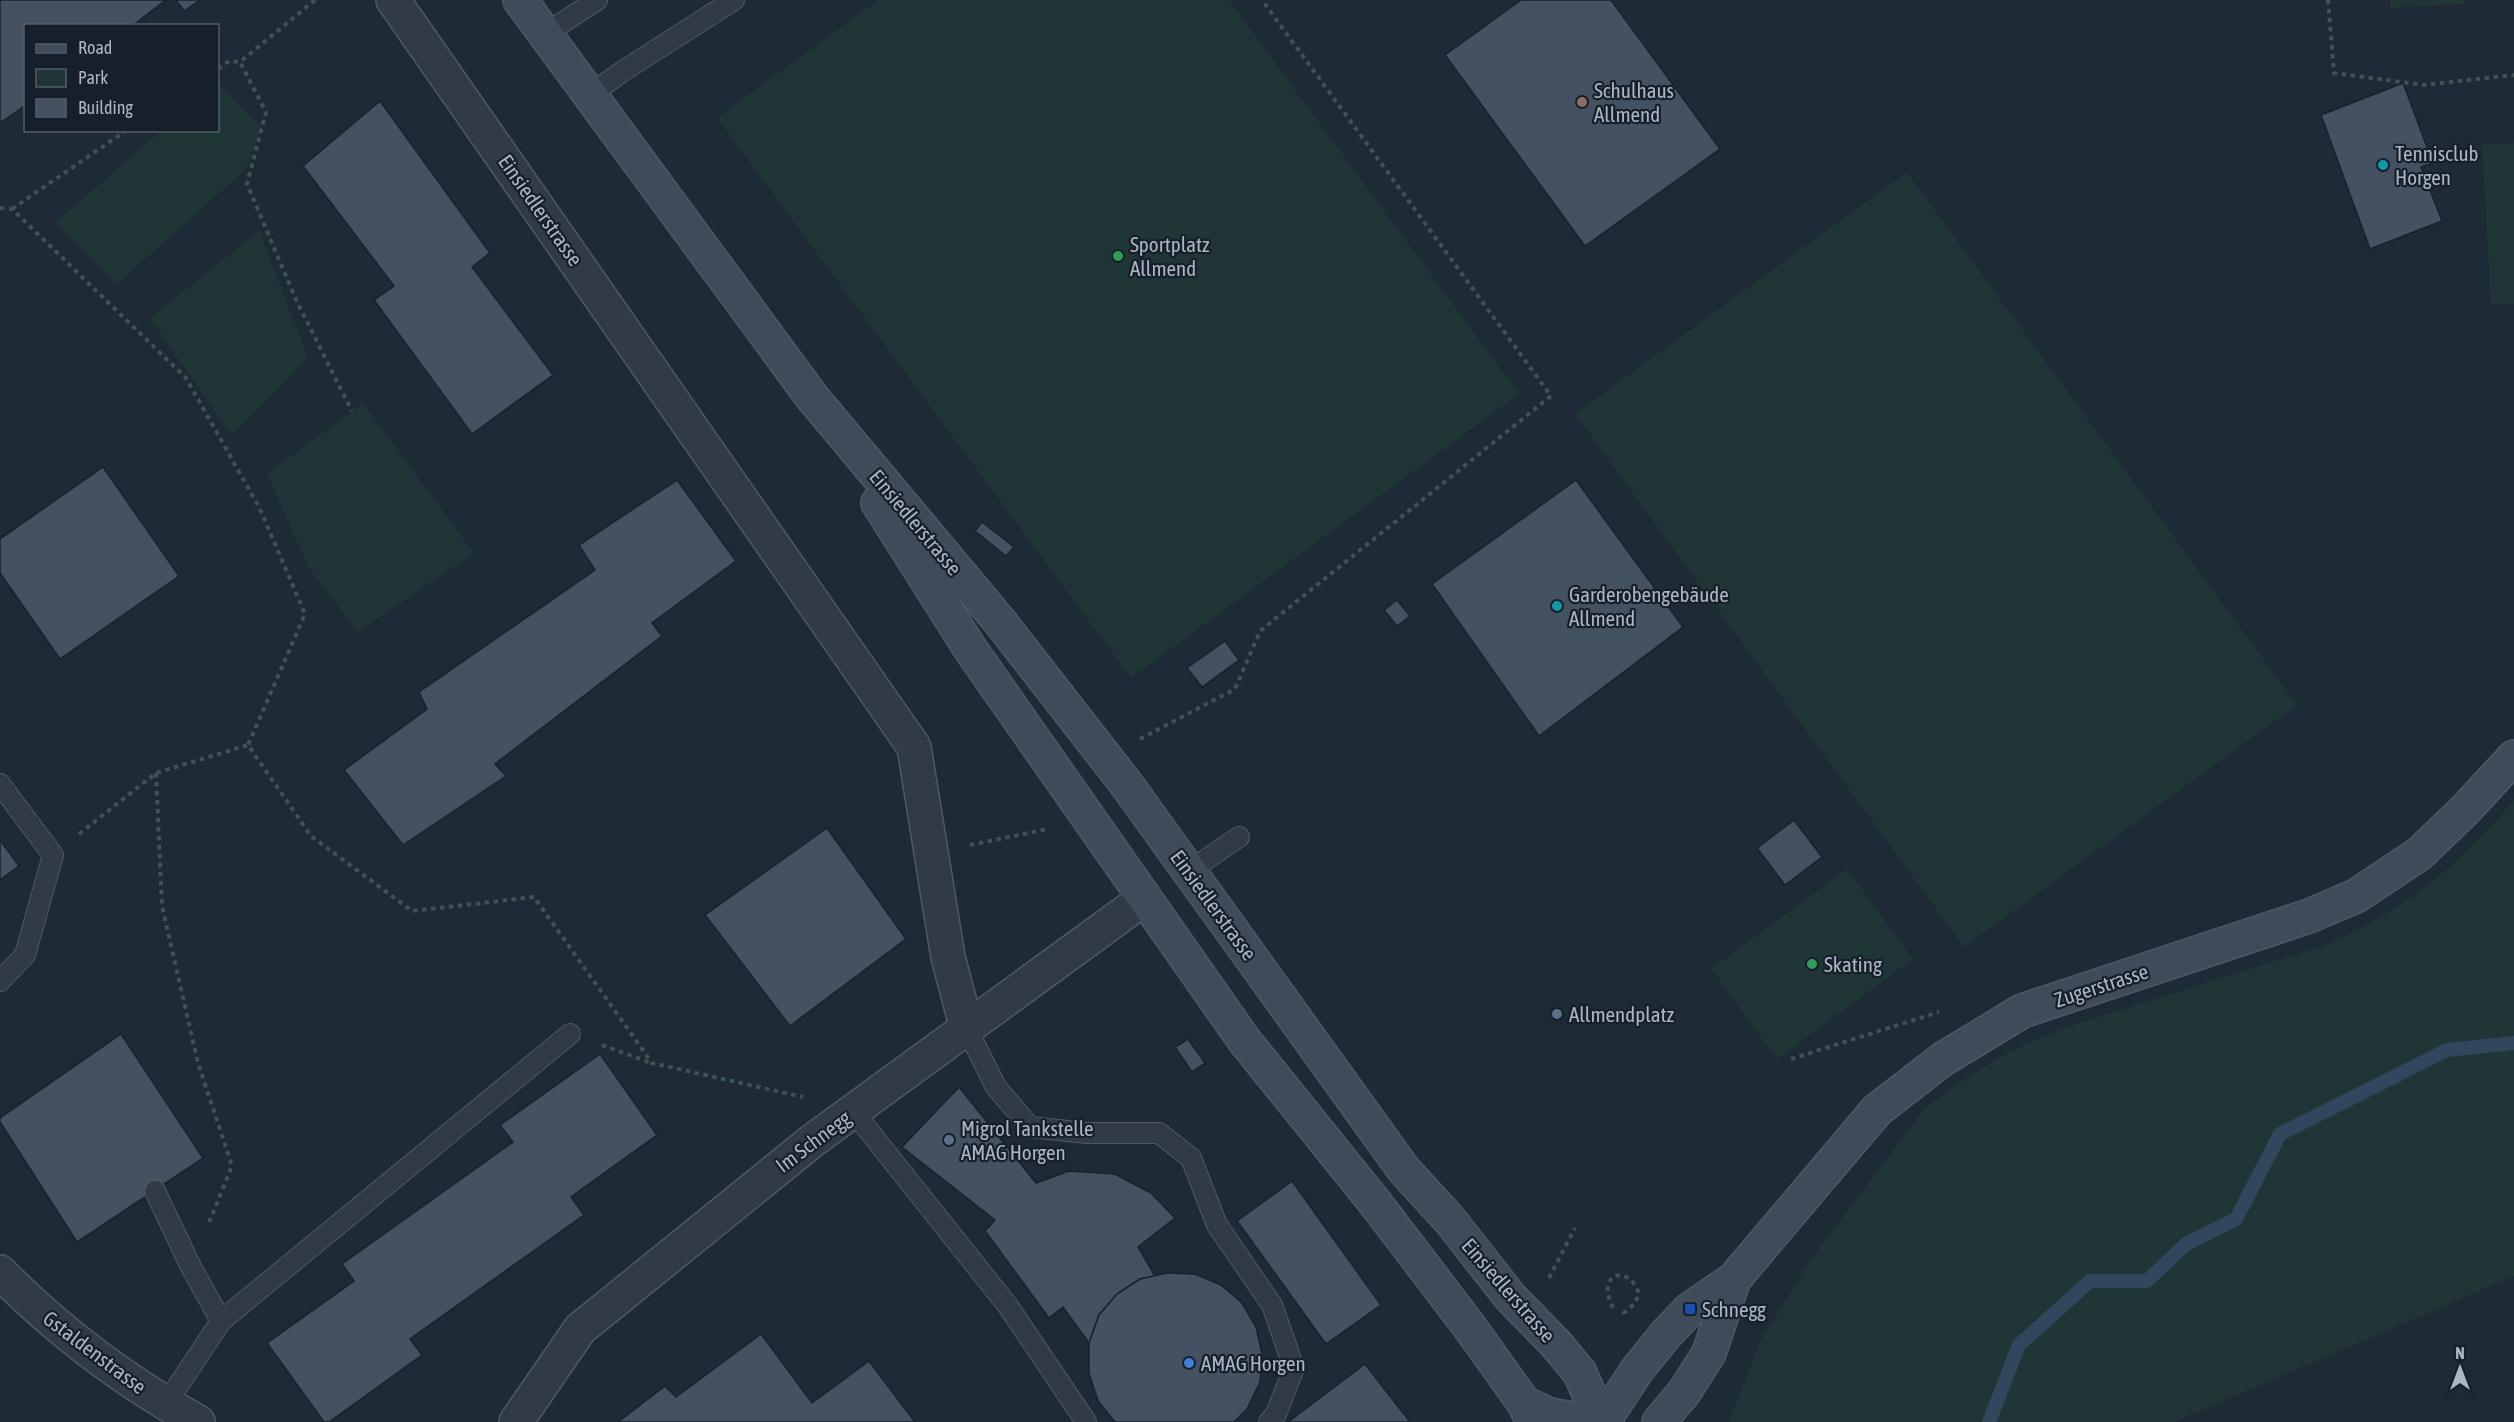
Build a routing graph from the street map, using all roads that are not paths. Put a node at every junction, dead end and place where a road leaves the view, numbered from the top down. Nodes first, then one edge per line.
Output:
1 (393, 0) edge
2 (520, 0) edge
3 (597, 0) edge
4 (734, 0) edge
5 (545, 34) junction
6 (590, 95) junction
7 (812, 397) junction
8 (2514, 757) edge
9 (0, 784) edge
10 (1239, 837) dead end
11 (1189, 871) junction
12 (1145, 898) junction
13 (0, 981) edge
14 (967, 1029) junction
15 (570, 1034) road end
16 (853, 1111) junction
17 (155, 1191) dead end
18 (0, 1272) edge
19 (1734, 1280) junction
20 (221, 1321) junction
21 (165, 1404) junction
22 (1529, 1412) edge
23 (198, 1422) edge
24 (516, 1422) edge
25 (1086, 1422) edge
26 (1269, 1422) edge
27 (1589, 1422) edge
28 (1602, 1422) edge
29 (1659, 1422) edge

1 - 14 street, Einsiedlerstrasse
2 - 5 main road, Einsiedlerstrasse
3 - 5 lane
4 - 6 lane
5 - 6 main road, Einsiedlerstrasse
6 - 7 main road, Einsiedlerstrasse
7 - 11 main road, Einsiedlerstrasse
7 - 12 main road, Einsiedlerstrasse
8 - 19 main road, Zugerstrasse
9 - 13 lane
10 - 11 lane
11 - 12 main road
11 - 28 main road, Einsiedlerstrasse
12 - 14 street, Im Schnegg
12 - 22 main road, Einsiedlerstrasse
14 - 16 street, Im Schnegg
14 - 26 lane
15 - 20 lane
16 - 24 street, Im Schnegg
16 - 25 lane
17 - 20 lane
18 - 21 street, Gstaldenstrasse
19 - 28 main road, Zugerstrasse
19 - 29 main road, Zugerstrasse
20 - 21 lane
21 - 23 street, Gstaldenstrasse
22 - 27 main road, Einsiedlerstrasse

